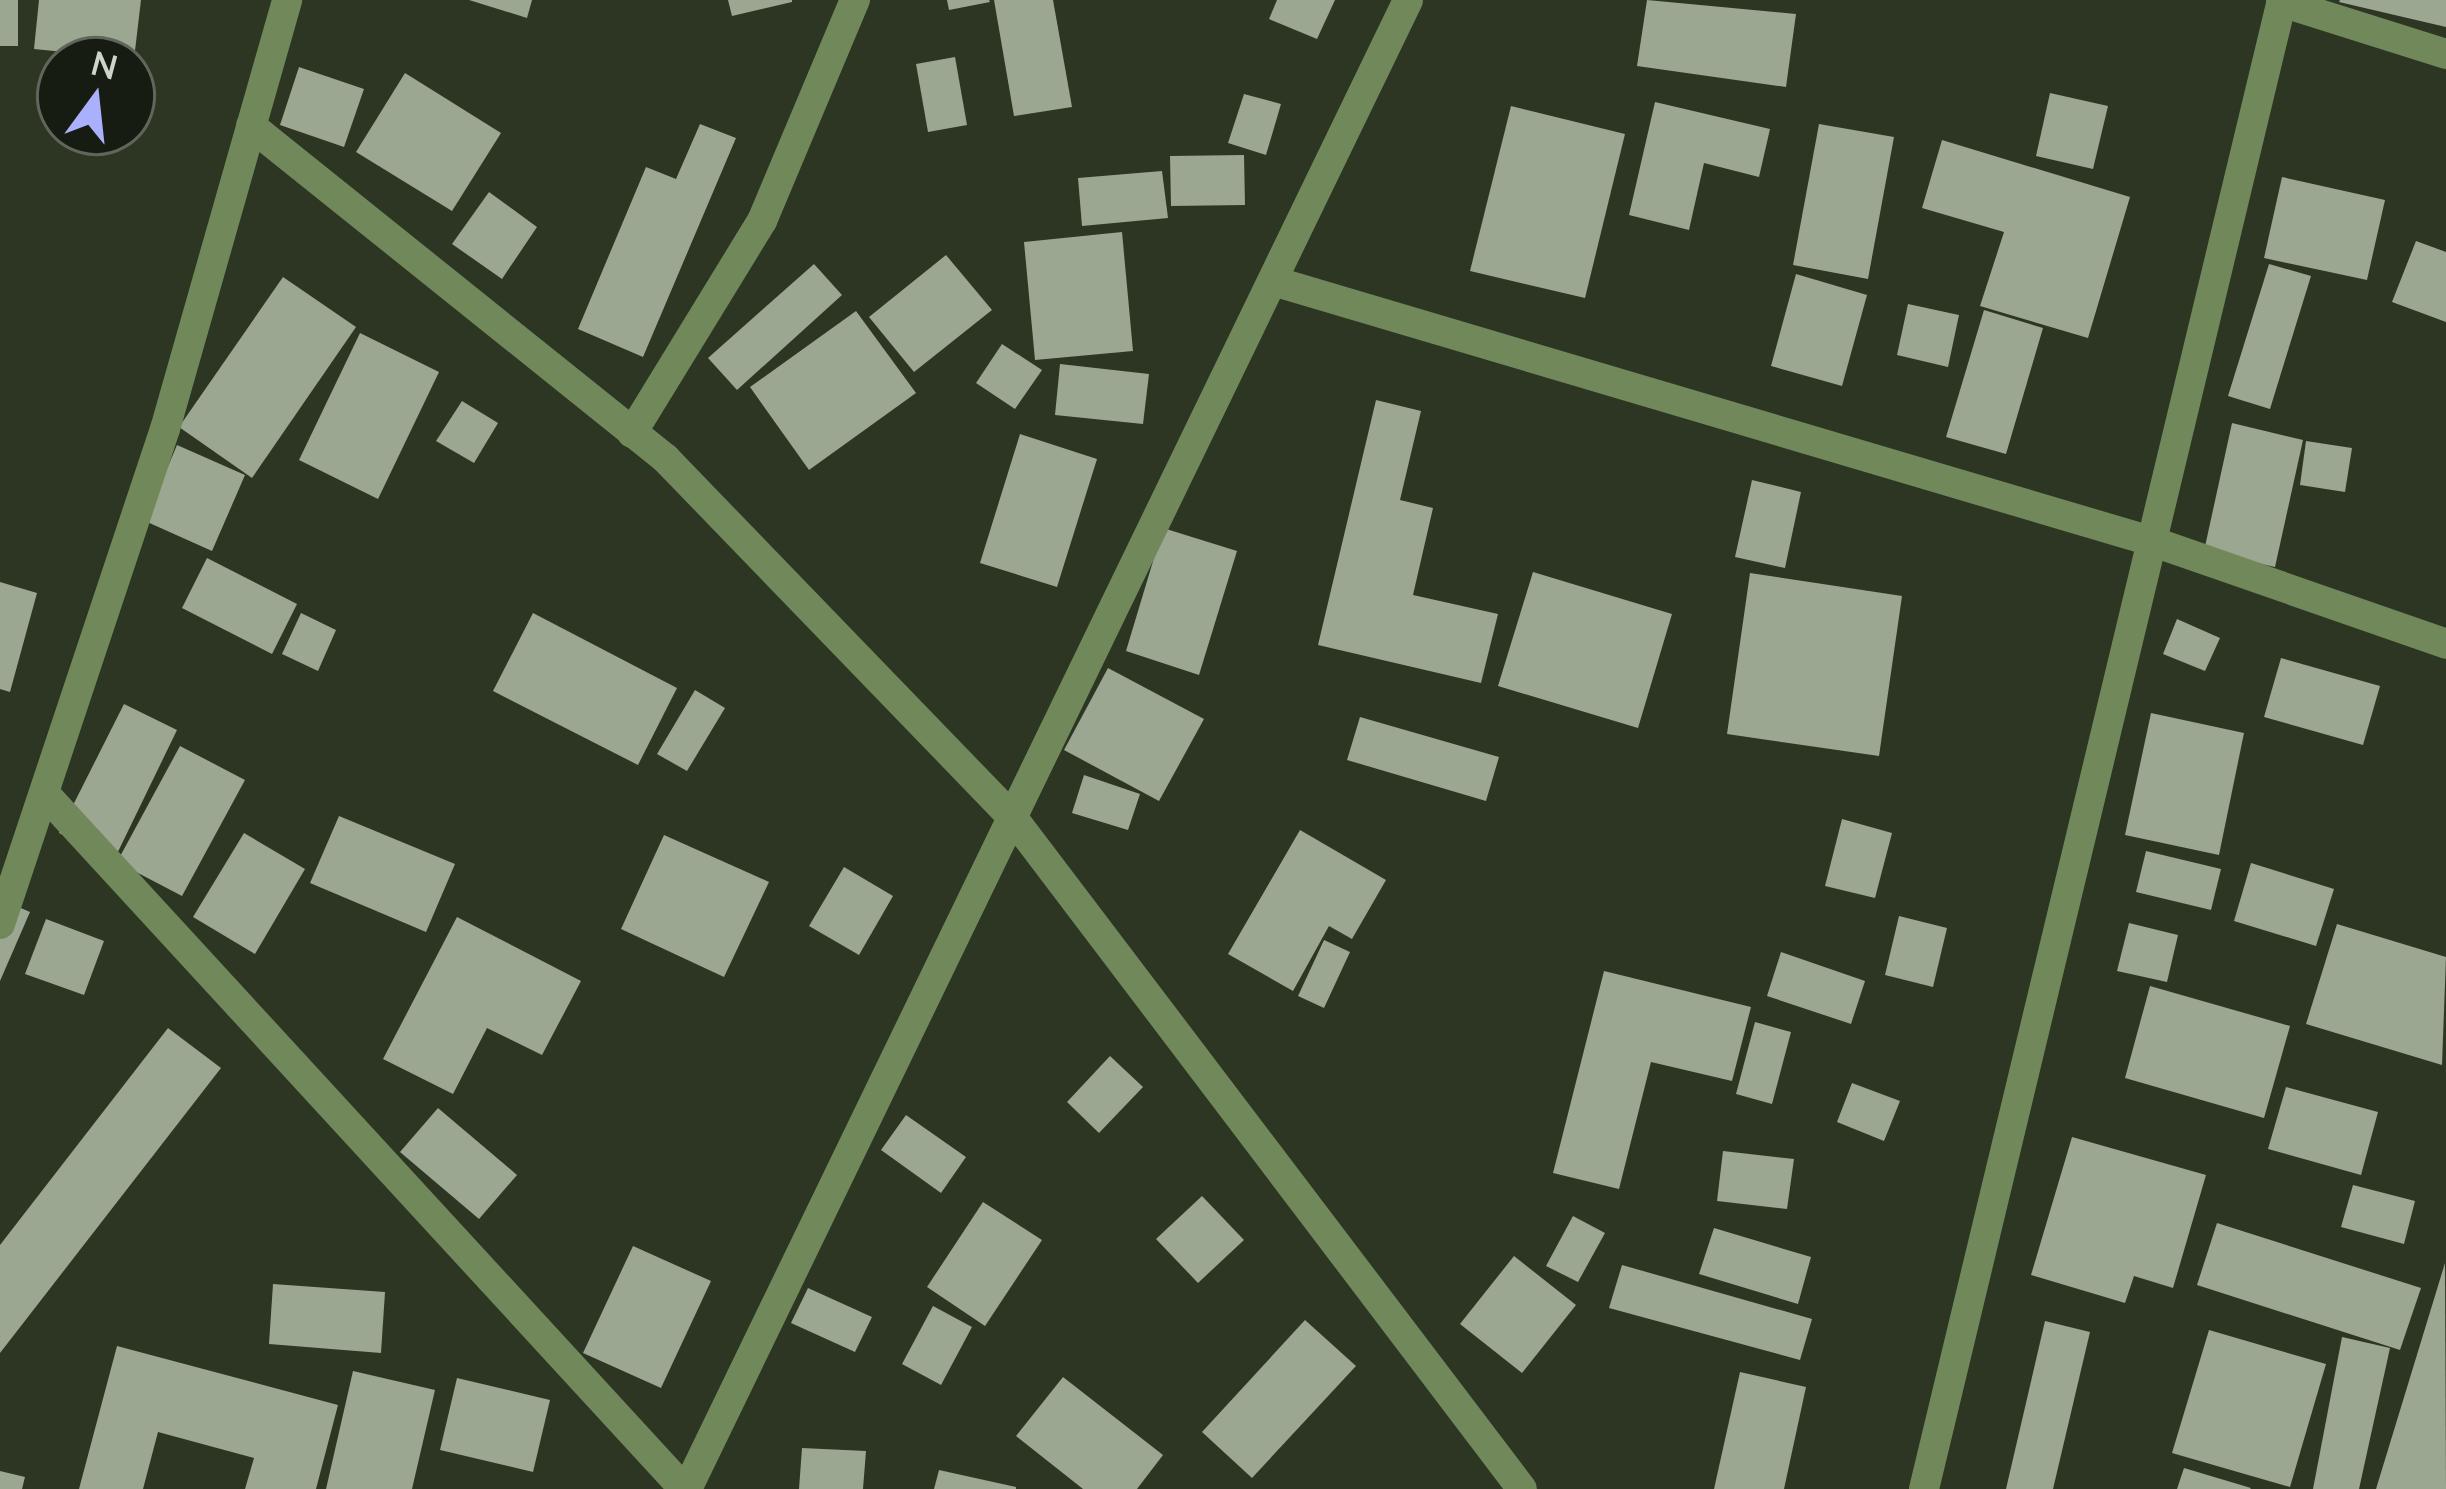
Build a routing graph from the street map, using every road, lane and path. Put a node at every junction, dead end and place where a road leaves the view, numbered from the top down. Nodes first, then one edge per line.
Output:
1 (286, 0) edge
2 (856, 0) edge
3 (1408, 0) edge
4 (2282, 1) edge
5 (2446, 54) edge
6 (251, 126) junction
7 (1273, 281) junction
8 (632, 433) junction
9 (2151, 541) junction
10 (2446, 644) edge
11 (45, 794) junction
12 (1013, 818) junction
13 (0, 924) edge
14 (685, 1489) edge
15 (1522, 1489) edge
16 (1924, 1489) edge

1 - 6 street
2 - 8 street
3 - 7 street
4 - 5 street
4 - 9 street
6 - 8 street
6 - 11 street
7 - 9 street
7 - 12 street
8 - 12 street
9 - 10 street
9 - 16 street
11 - 13 street
11 - 14 street
12 - 14 street
12 - 15 street

